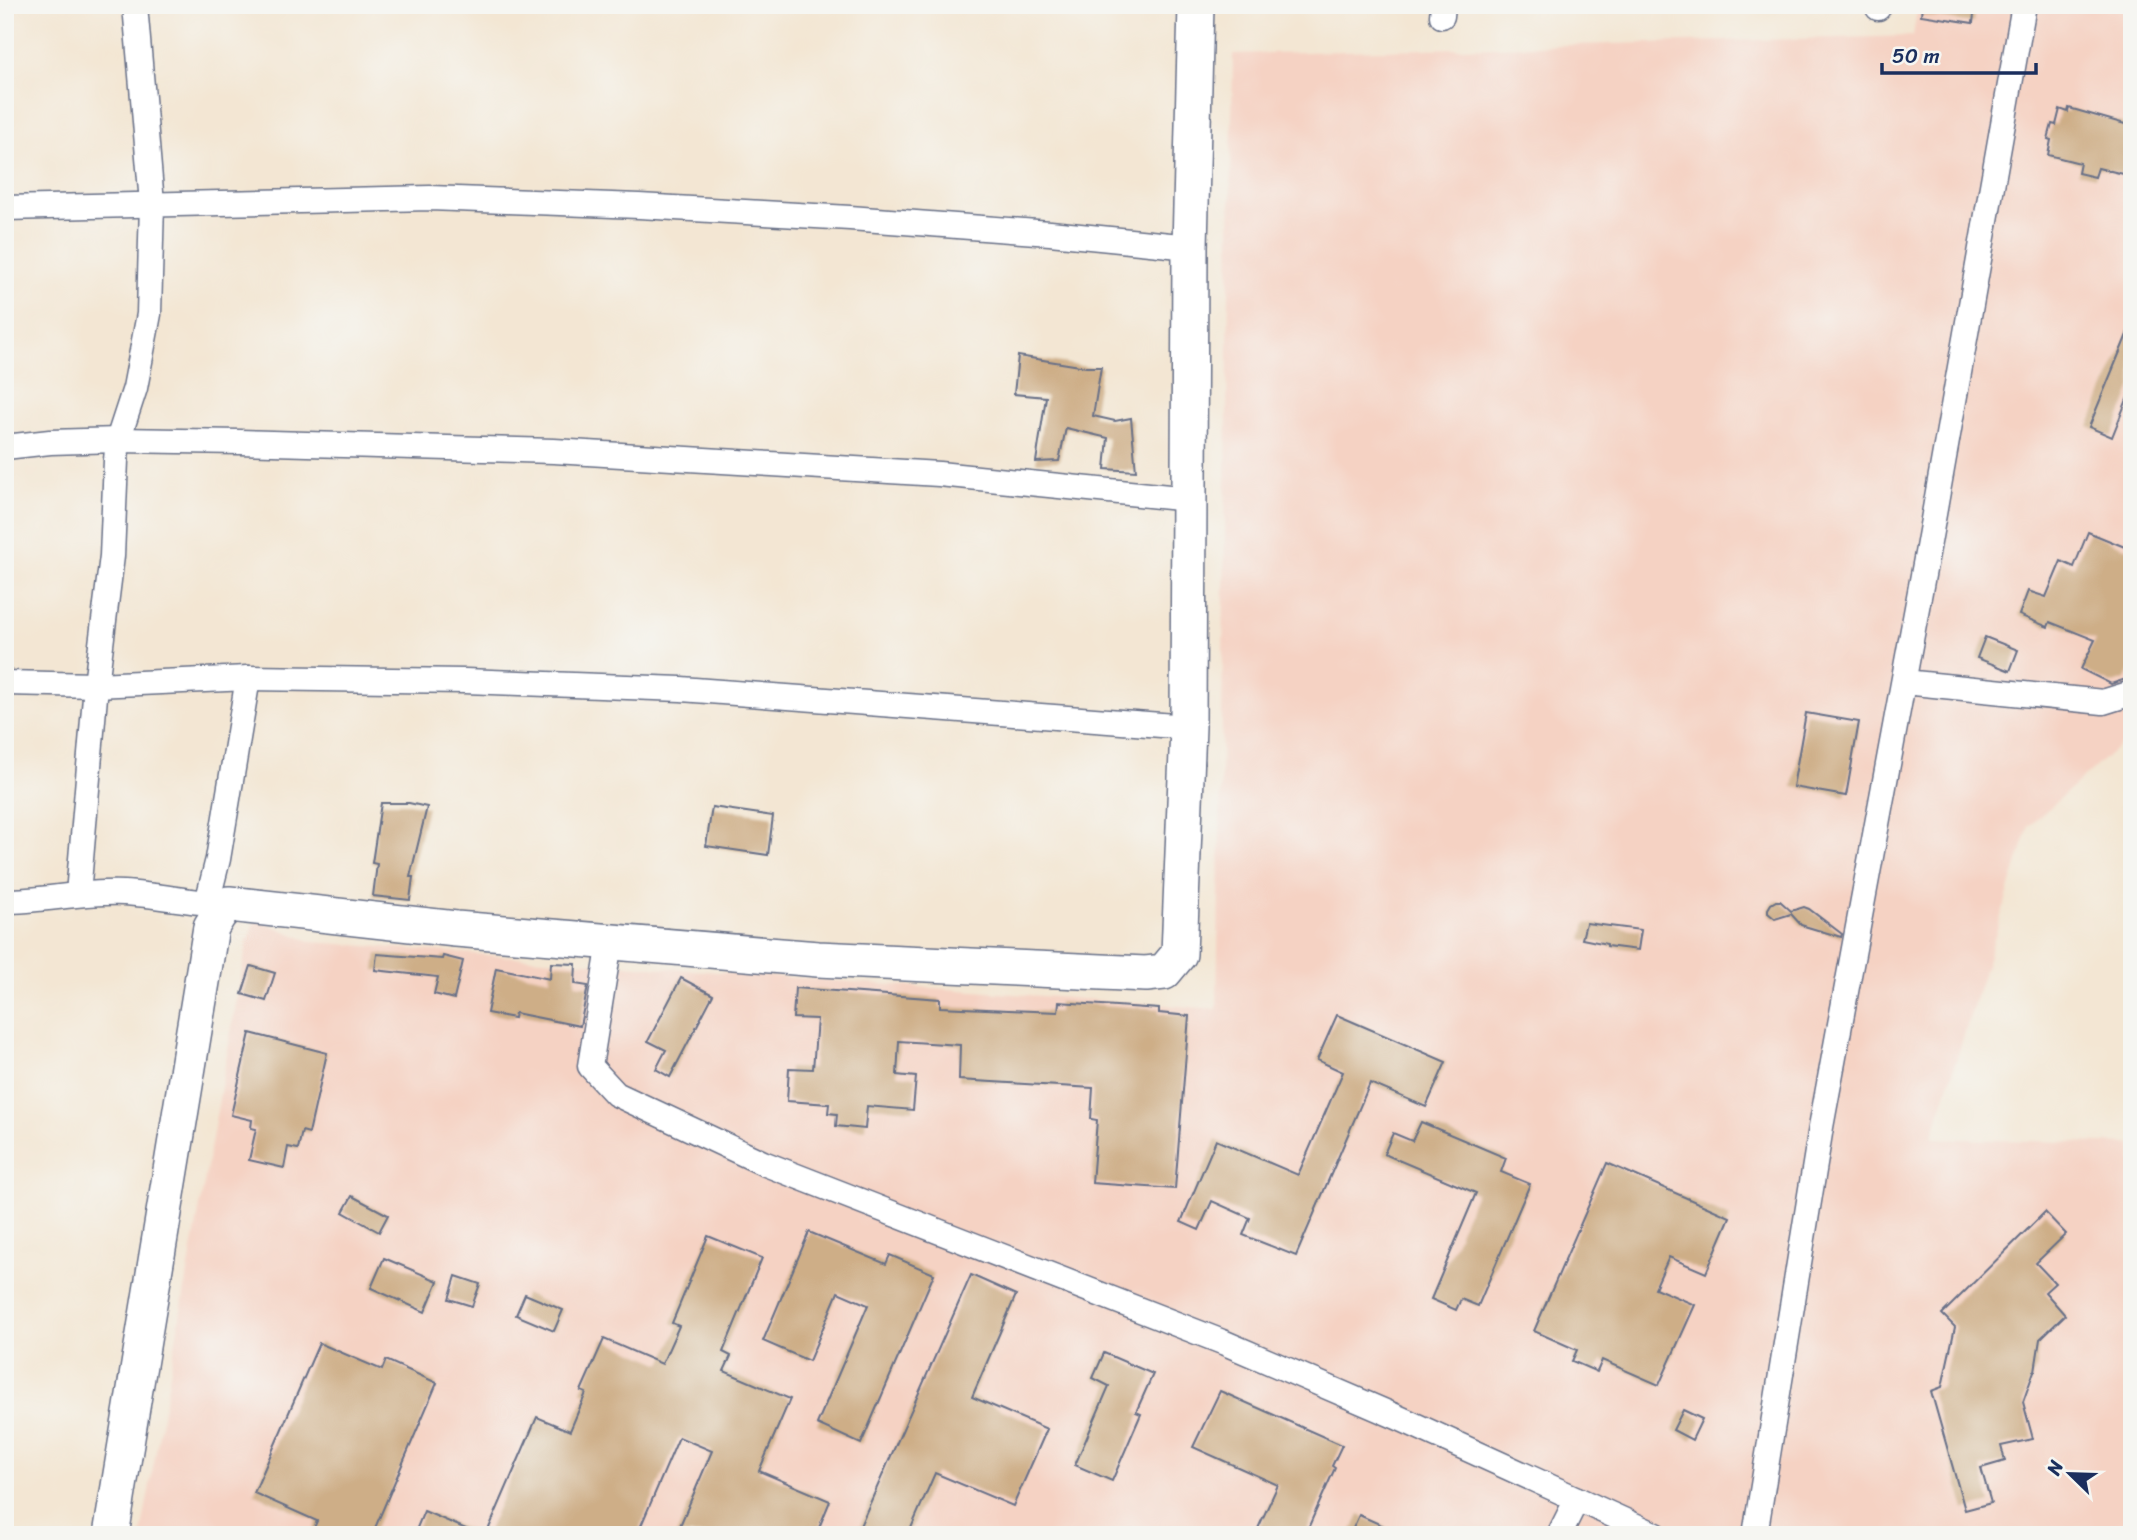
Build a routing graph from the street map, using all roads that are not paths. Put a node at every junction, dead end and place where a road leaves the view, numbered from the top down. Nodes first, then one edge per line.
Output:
1 (135, 5) edge
2 (1196, 5) edge
3 (2024, 5) edge
4 (152, 203) junction
5 (5, 208) edge
6 (1190, 247) junction
7 (118, 440) junction
8 (5, 447) edge
9 (1189, 499) junction
10 (248, 678) junction
11 (1904, 682) junction
12 (5, 683) edge
13 (96, 685) junction
14 (2132, 693) edge
15 (2103, 702) junction
16 (2132, 708) edge
17 (1188, 727) junction
18 (78, 894) junction
19 (5, 901) edge
20 (218, 904) junction
21 (610, 942) junction
22 (1577, 1499) junction
23 (111, 1535) edge
24 (1559, 1535) edge
25 (1656, 1535) edge
26 (1755, 1535) edge

1 - 4 street
2 - 6 main road
3 - 11 street
4 - 5 street
4 - 6 street
4 - 7 street
6 - 9 main road
7 - 8 street
7 - 9 street
7 - 13 street
9 - 17 main road
10 - 13 street
10 - 17 street
10 - 20 street
11 - 15 street
11 - 26 street
12 - 13 street
13 - 18 street
14 - 15 street
15 - 16 street
17 - 21 main road
18 - 19 street
18 - 20 street
20 - 21 main road
20 - 23 main road
21 - 22 street
22 - 24 street
22 - 25 street

